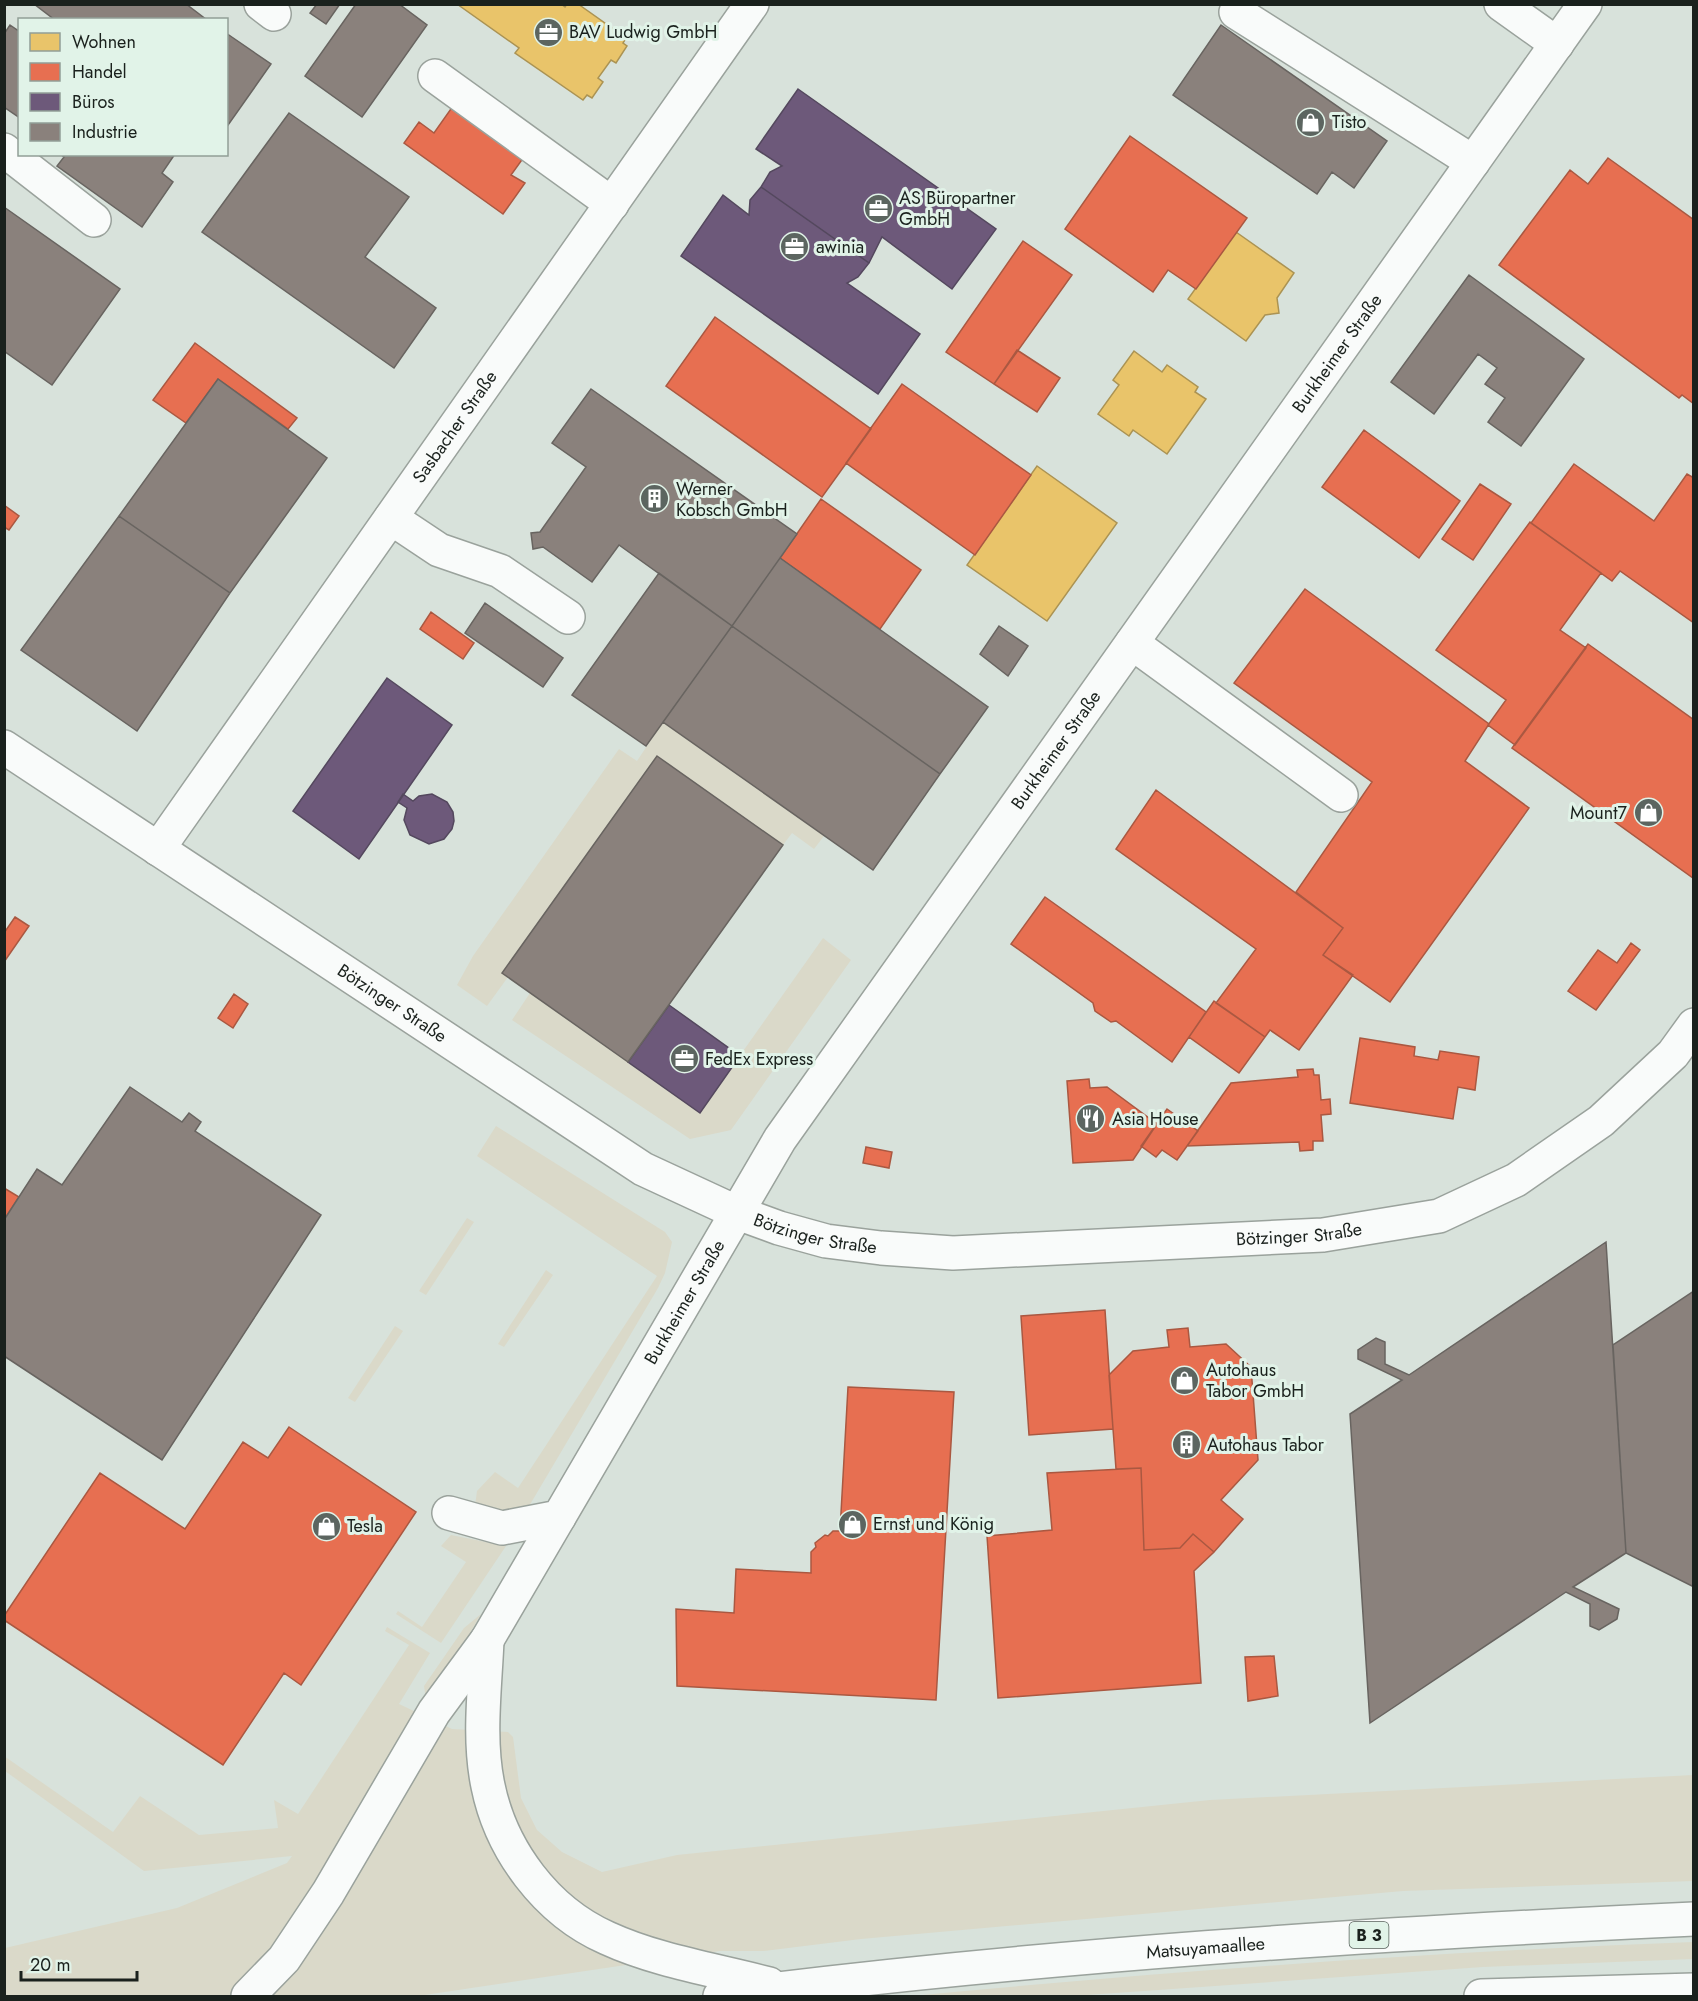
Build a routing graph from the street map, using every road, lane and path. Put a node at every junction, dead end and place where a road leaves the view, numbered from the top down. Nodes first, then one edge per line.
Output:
1 (752, 4) edge
2 (1501, 4) edge
3 (1585, 4) edge
4 (1236, 12) dead end
5 (1557, 44) junction
6 (435, 76) dead end
7 (4, 150) edge
8 (1473, 162) junction
9 (612, 204) junction
10 (94, 220) dead end
11 (391, 518) junction
12 (568, 618) dead end
13 (1132, 643) junction
14 (4, 747) edge
15 (1341, 795) dead end
16 (158, 849) junction
17 (1694, 1025) edge
18 (738, 1212) junction
19 (449, 1513) dead end
20 (559, 1517) junction
21 (487, 1640) junction
22 (1694, 1919) edge
23 (785, 1988) junction
24 (1694, 1990) edge
25 (248, 1996) edge
26 (720, 1996) edge
27 (1481, 1996) edge

1 - 9 main road, Sasbacher Straße
2 - 5 main road
3 - 5 main road, Burkheimer Straße
4 - 8 main road
5 - 8 main road, Burkheimer Straße
6 - 9 main road
7 - 10 main road
8 - 13 main road, Burkheimer Straße
9 - 11 main road, Sasbacher Straße
11 - 12 main road
11 - 16 main road, Sasbacher Straße
13 - 15 main road
13 - 18 main road, Burkheimer Straße
14 - 16 main road, Bötzinger Straße
16 - 18 main road, Bötzinger Straße
17 - 18 main road, Bötzinger Straße
18 - 20 main road, Burkheimer Straße
19 - 20 main road
20 - 21 main road, Burkheimer Straße
21 - 23 main road
21 - 25 main road, Burkheimer Straße
22 - 23 main road, Matsuyamaallee / B 3
23 - 26 main road, Matsuyamaallee / B 3
24 - 27 main road

